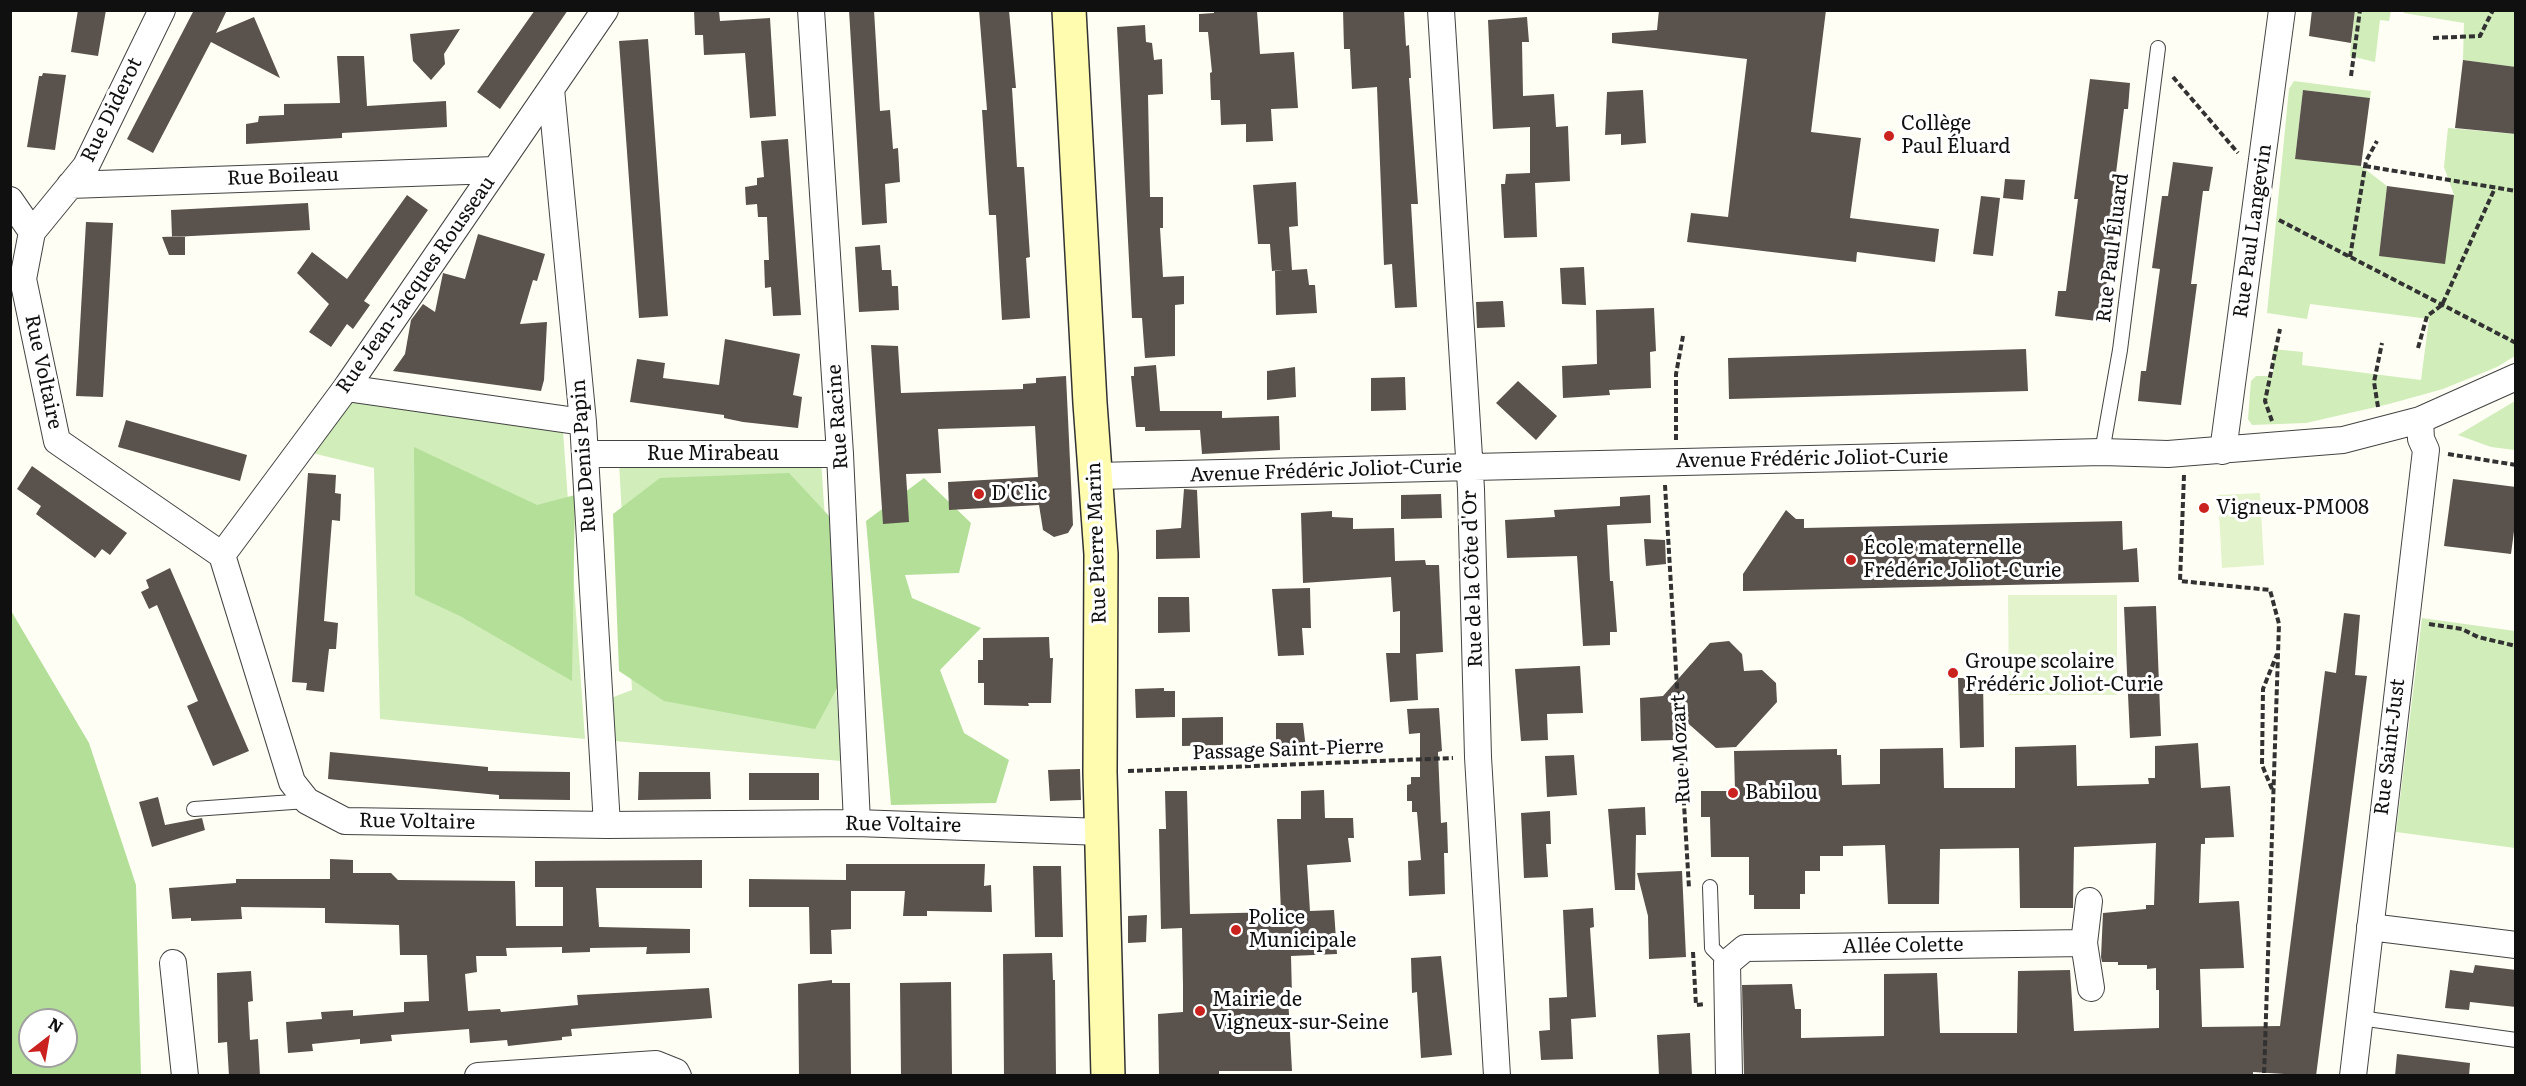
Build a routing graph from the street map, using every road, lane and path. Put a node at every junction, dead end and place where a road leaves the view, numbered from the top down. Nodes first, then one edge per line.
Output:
1 (162, 10) edge
2 (605, 10) edge
3 (811, 10) edge
4 (1069, 10) edge
5 (1441, 10) edge
6 (2282, 10) edge
7 (2360, 10) edge
8 (2493, 10) edge
9 (2433, 38) dead end
10 (2157, 53) joint
11 (2351, 76) dead end
12 (551, 88) junction
13 (2377, 141) dead end
14 (2365, 166) junction
15 (2261, 167) junction
16 (495, 170) junction
17 (70, 185) junction
18 (2495, 188) junction
19 (2516, 191) edge
20 (10, 200) edge
21 (2256, 208) junction
22 (32, 232) junction
23 (2350, 257) junction
24 (2442, 305) junction
25 (2280, 329) dead end
26 (1683, 336) dead end
27 (2382, 343) dead end
28 (2516, 343) edge
29 (2418, 348) dead end
30 (2516, 377) edge
31 (346, 388) junction
32 (2420, 420) junction
33 (583, 422) junction
34 (2386, 429) junction
35 (2279, 445) junction
36 (2223, 450) junction
37 (2426, 450) junction
38 (2102, 452) junction
39 (840, 453) junction
40 (2185, 453) junction
41 (585, 454) junction
42 (1670, 462) junction
43 (2516, 465) edge
44 (1468, 467) junction
45 (1096, 476) junction
46 (222, 555) junction
47 (2405, 620) junction
48 (2516, 646) edge
49 (2278, 651) junction
50 (1478, 757) junction
51 (1100, 772) junction
52 (2273, 792) junction
53 (307, 801) junction
54 (194, 809) dead end
55 (857, 823) junction
56 (607, 825) junction
57 (1102, 832) junction
58 (1710, 887) dead end
59 (1690, 899) dead end
60 (2089, 901) dead end
61 (2370, 927) junction
62 (2084, 943) junction
63 (2516, 945) edge
64 (1693, 946) dead end
65 (173, 963) dead end
66 (1727, 963) junction
67 (2091, 988) dead end
68 (1727, 1004) junction
69 (2360, 1018) junction
70 (2516, 1040) edge
71 (185, 1076) edge
72 (478, 1076) edge
73 (678, 1076) edge
74 (1108, 1076) edge
75 (1497, 1076) edge
76 (1729, 1076) edge
77 (2264, 1076) edge
78 (2353, 1076) edge

1 - 17 street, Rue Diderot
2 - 12 street, Rue Jean-Jacques Rousseau
3 - 39 street, Rue Racine
4 - 45 street, Rue Pierre Marin
5 - 44 street, Rue de la Côte d'Or
6 - 15 street, Rue Paul Langevin
7 - 11 path
8 - 9 path
10 - 15 path
10 - 38 lane, Rue Paul Éluard
12 - 16 street, Rue Jean-Jacques Rousseau
12 - 33 street, Rue Denis Papin
13 - 14 path
14 - 18 path
14 - 23 path
15 - 21 street, Rue Paul Langevin
16 - 17 street, Rue Boileau
16 - 31 street, Rue Jean-Jacques Rousseau
17 - 22 street, Rue Diderot
18 - 19 path
18 - 24 path
20 - 22 street
21 - 23 path
21 - 36 street, Rue Paul Langevin
22 - 46 street, Rue Voltaire
23 - 24 path
24 - 28 path
24 - 29 path
25 - 35 path
26 - 42 path, Rue Mozart
27 - 34 path
30 - 32 street, Avenue Frédéric Joliot-Curie
31 - 33 street
31 - 46 street, Rue Jean-Jacques Rousseau
32 - 34 street, Avenue Frédéric Joliot-Curie
32 - 37 street, Rue Saint-Just
33 - 41 street, Rue Denis Papin
34 - 35 street, Avenue Frédéric Joliot-Curie
35 - 36 street, Avenue Frédéric Joliot-Curie
36 - 40 street, Avenue Frédéric Joliot-Curie
37 - 43 path
37 - 47 street, Rue Saint-Just
38 - 40 street, Avenue Frédéric Joliot-Curie
38 - 42 street, Avenue Frédéric Joliot-Curie
39 - 41 street, Rue Mirabeau
39 - 55 street, Rue Racine
40 - 49 path
41 - 56 street, Rue Denis Papin
42 - 44 street, Avenue Frédéric Joliot-Curie
42 - 59 path, Rue Mozart
44 - 45 street, Avenue Frédéric Joliot-Curie
44 - 50 street, Rue de la Côte d'Or
45 - 51 street, Rue Pierre Marin
46 - 53 street, Rue Voltaire
47 - 48 path
47 - 61 street, Rue Saint-Just
49 - 52 path
49 - 52 path
50 - 51 path, Passage Saint-Pierre
50 - 75 street, Rue de la Côte d'Or
51 - 57 street, Rue Pierre Marin
52 - 77 path
53 - 54 lane
53 - 56 street, Rue Voltaire
55 - 56 street, Rue Voltaire
55 - 57 street, Rue Voltaire
57 - 74 street, Rue Pierre Marin
58 - 66 lane
60 - 62 street
61 - 63 street
61 - 69 street, Rue Saint-Just
62 - 66 street, Allée Colette
62 - 67 street
64 - 68 path
65 - 71 street
66 - 68 street
68 - 76 street
69 - 70 lane
69 - 78 street, Rue Saint-Just
72 - 73 street

